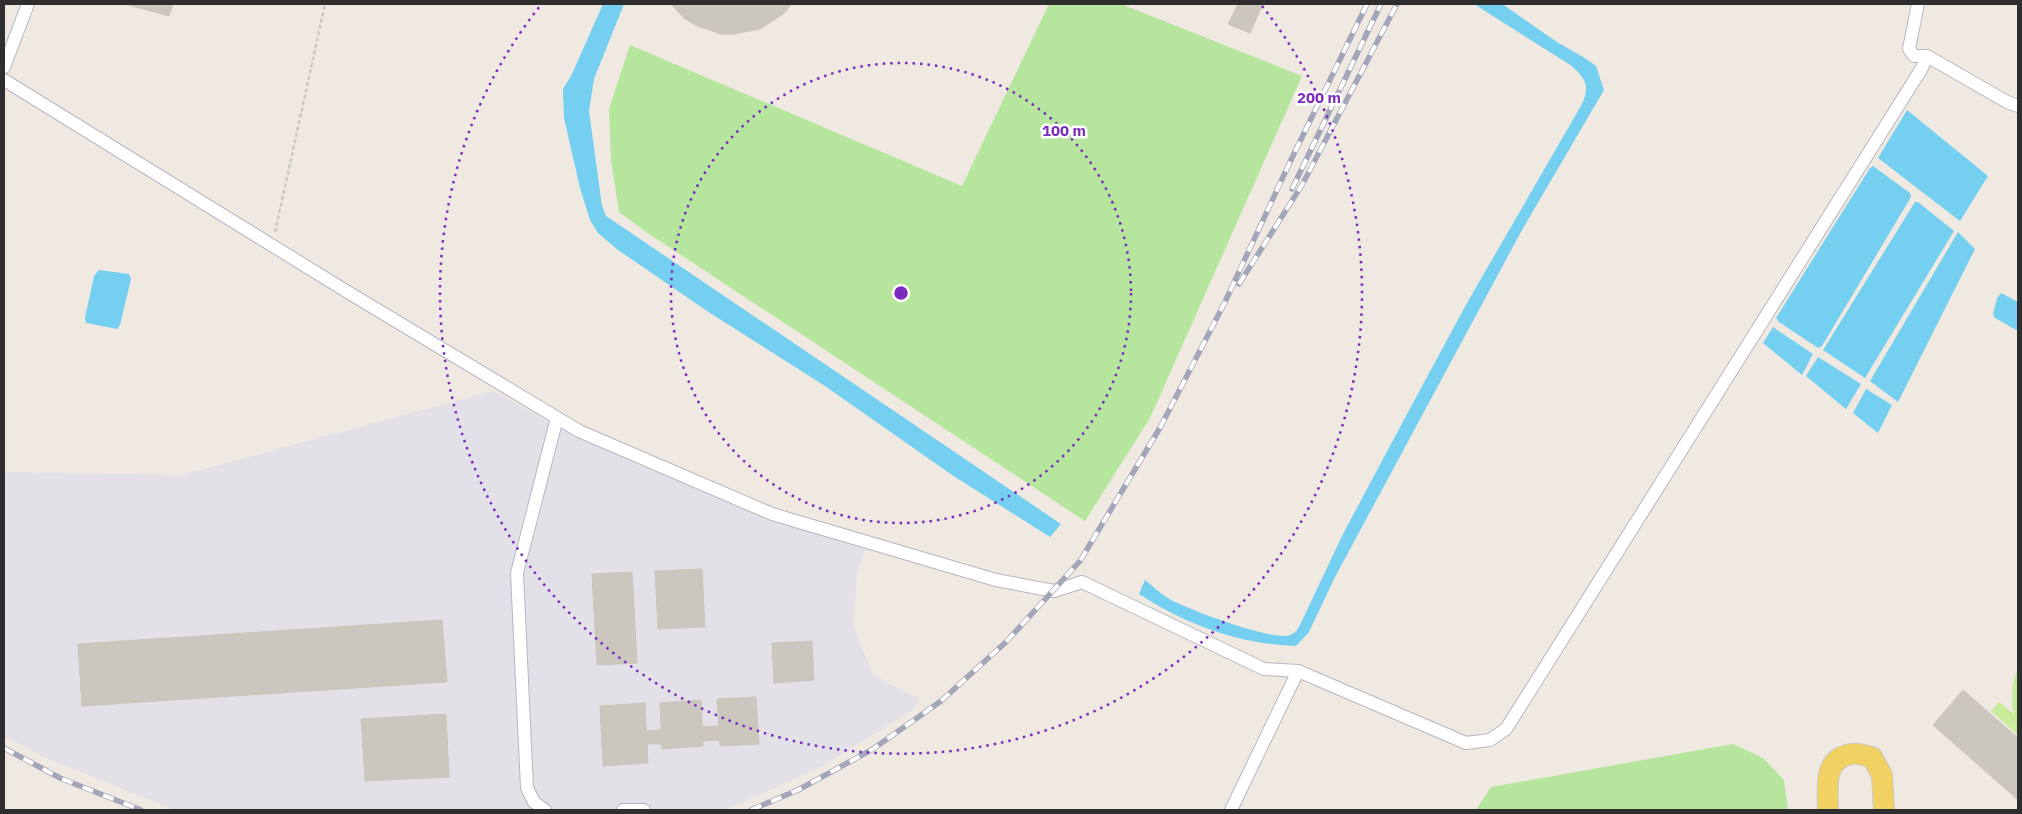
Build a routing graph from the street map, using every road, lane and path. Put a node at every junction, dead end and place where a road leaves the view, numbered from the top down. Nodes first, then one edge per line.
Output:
1 (28, 4) edge
2 (325, 4) edge
3 (1918, 4) edge
4 (1927, 56) junction
5 (4, 67) edge
6 (4, 80) edge
7 (2018, 106) edge
8 (272, 246) junction
9 (556, 418) junction
10 (1298, 671) junction
11 (545, 810) edge
12 (623, 810) edge
13 (644, 810) edge
14 (1231, 810) edge
15 (1828, 810) edge
16 (1884, 810) edge

1 - 5 street
2 - 8 path
3 - 4 street
4 - 7 street
4 - 10 street
6 - 8 street
8 - 9 street
9 - 10 street
9 - 11 street
10 - 14 street
12 - 13 street
15 - 16 main road

